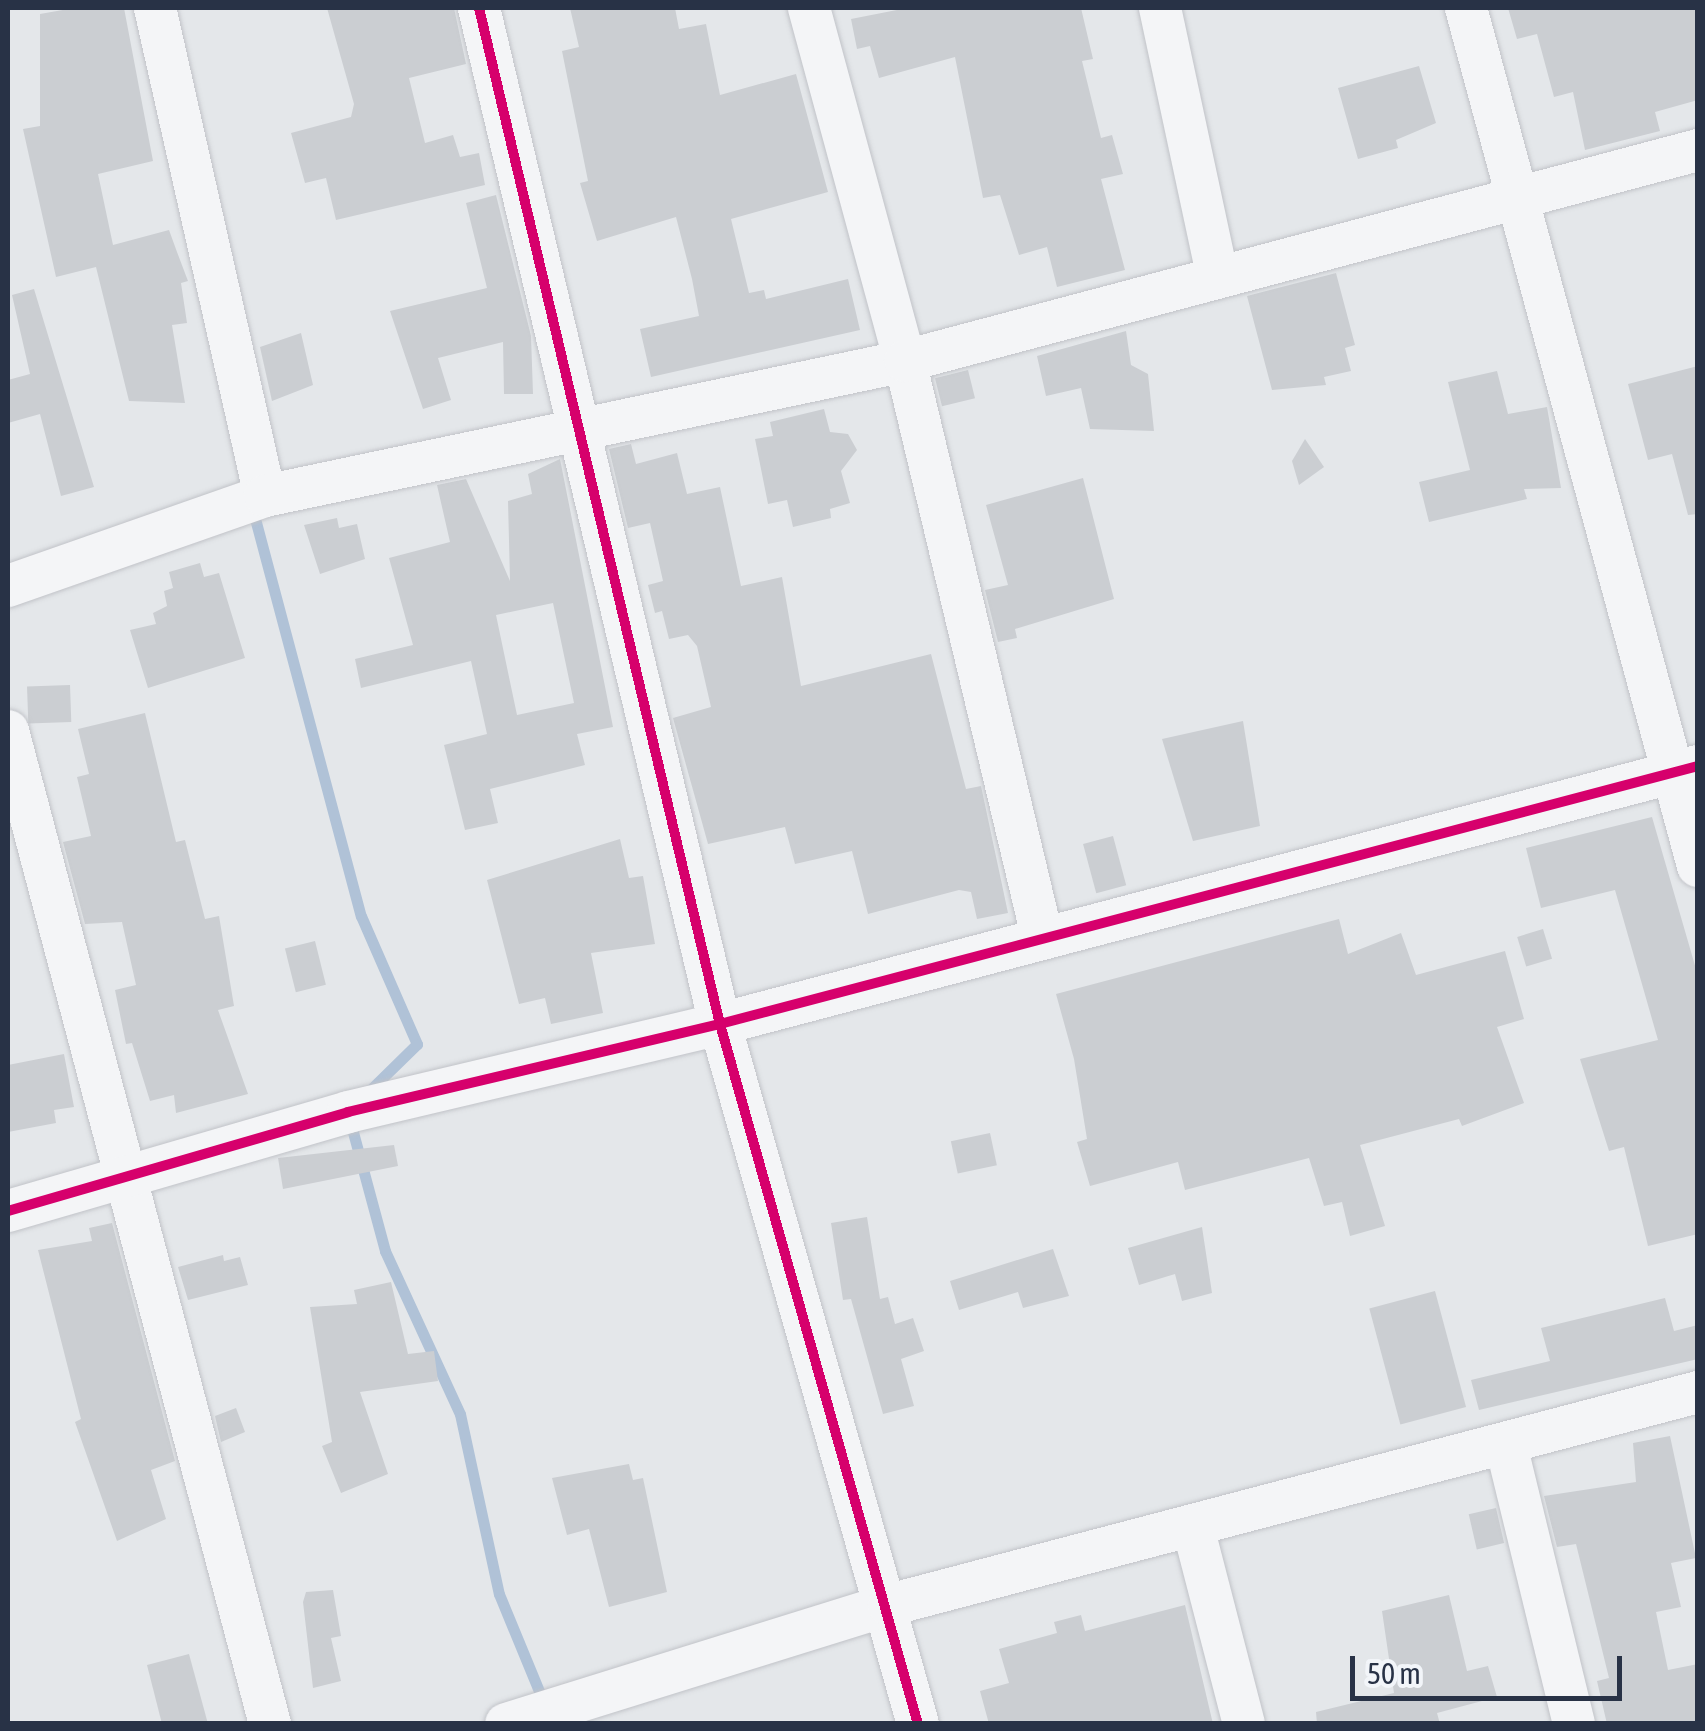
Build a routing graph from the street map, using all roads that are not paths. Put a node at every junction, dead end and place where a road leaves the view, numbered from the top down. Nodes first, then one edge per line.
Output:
1 (154, 8) edge
2 (479, 8) edge
3 (809, 8) edge
4 (1160, 8) edge
5 (1466, 8) edge
6 (1698, 150) edge
7 (1514, 202) junction
8 (1216, 274) junction
9 (905, 362) junction
10 (575, 428) junction
11 (265, 496) junction
12 (8, 586) edge
13 (8, 731) edge
14 (1684, 770) edge
15 (1698, 866) edge
16 (1042, 936) junction
17 (720, 1024) junction
18 (126, 1179) junction
19 (8, 1211) edge
20 (1698, 1392) edge
21 (1506, 1444) junction
22 (1193, 1527) junction
23 (889, 1605) junction
24 (270, 1724) edge
25 (506, 1724) edge
26 (918, 1724) edge
27 (1244, 1724) edge
28 (1574, 1724) edge

1 - 11 street
2 - 10 street
3 - 9 street
4 - 8 street
5 - 7 street
6 - 7 street
7 - 8 street
7 - 14 street
8 - 9 street
9 - 10 street
9 - 16 street
10 - 11 street
10 - 17 street
11 - 12 street
13 - 18 street
14 - 15 street
14 - 16 street
16 - 17 street
17 - 18 street
17 - 23 street
18 - 19 street
18 - 24 street
20 - 21 street
21 - 22 street
21 - 28 street
22 - 23 street
22 - 27 street
23 - 25 street
23 - 26 street

